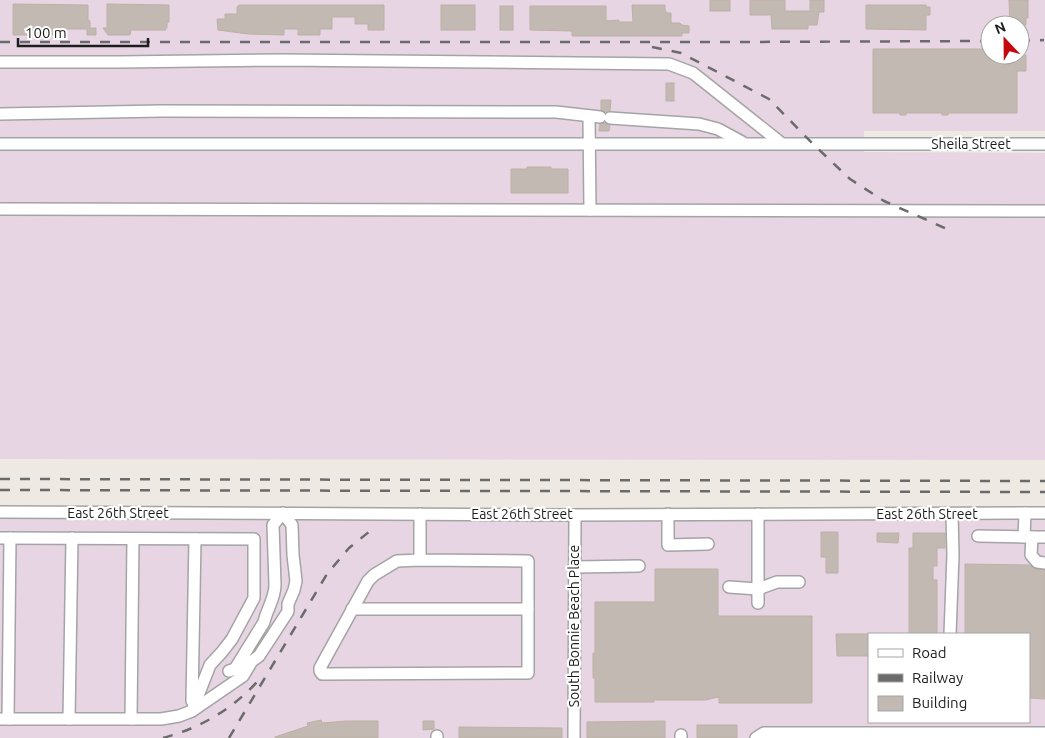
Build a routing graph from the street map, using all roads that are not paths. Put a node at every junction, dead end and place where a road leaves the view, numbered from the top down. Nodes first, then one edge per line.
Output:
1 (0, 62) edge
2 (0, 114) edge
3 (600, 117) junction
4 (743, 143) junction
5 (781, 143) junction
6 (0, 144) edge
7 (589, 144) junction
8 (1045, 144) edge
9 (0, 208) edge
10 (590, 210) junction
11 (1045, 211) edge
12 (0, 512) edge
13 (283, 513) junction
14 (1025, 513) junction
15 (1045, 513) edge
16 (420, 514) junction
17 (668, 514) junction
18 (758, 514) junction
19 (952, 514) junction
20 (574, 515) junction
21 (978, 536) dead end
22 (1028, 537) junction
23 (1045, 537) edge
24 (5, 538) edge
25 (72, 538) junction
26 (133, 538) junction
27 (195, 539) junction
28 (708, 544) dead end
29 (420, 560) junction
30 (1045, 563) edge
31 (639, 566) dead end
32 (574, 567) junction
33 (799, 582) dead end
34 (729, 587) dead end
35 (758, 589) junction
36 (758, 603) dead end
37 (352, 609) junction
38 (528, 609) junction
39 (950, 633) edge
40 (228, 686) junction
41 (192, 710) junction
42 (4, 719) edge
43 (69, 719) junction
44 (131, 719) junction
45 (1045, 733) edge
46 (574, 738) edge
47 (756, 738) edge

1 - 5 street
2 - 3 street
3 - 4 street
3 - 7 street
4 - 5 street, Sheila Street
4 - 7 street, Sheila Street
5 - 8 street, Sheila Street
6 - 7 street, Sheila Street
7 - 10 street
9 - 10 street
10 - 11 street
12 - 13 street, East 26th Street
13 - 16 street, East 26th Street
13 - 40 street
13 - 40 street
14 - 15 street, East 26th Street
14 - 19 street, East 26th Street
14 - 22 street
16 - 20 street, East 26th Street
16 - 29 street
17 - 18 street, East 26th Street
17 - 20 street, East 26th Street
17 - 28 street
18 - 19 street, East 26th Street
18 - 35 street
19 - 39 street
20 - 32 street, South Bonnie Beach Place
21 - 22 street
22 - 23 street
22 - 30 street
24 - 25 street
24 - 42 street
25 - 26 street
25 - 43 street
26 - 27 street
26 - 44 street
27 - 41 street
27 - 41 street
29 - 37 street
29 - 38 street
31 - 32 street
32 - 46 street, South Bonnie Beach Place
33 - 35 street
34 - 35 street
35 - 36 street
37 - 38 street
37 - 38 street
40 - 41 street
41 - 44 street
42 - 43 street
43 - 44 street
45 - 47 street

